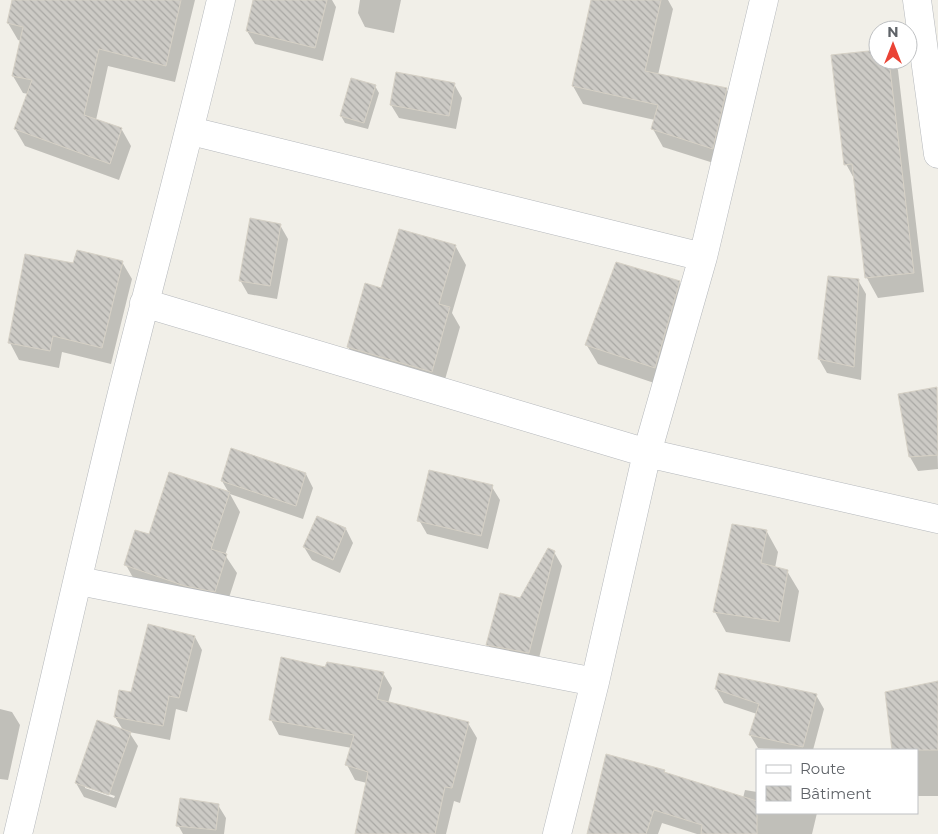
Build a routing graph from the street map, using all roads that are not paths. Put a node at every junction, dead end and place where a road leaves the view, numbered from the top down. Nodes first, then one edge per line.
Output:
1 (221, 0) edge
2 (764, 0) edge
3 (917, 0) edge
4 (191, 131) junction
5 (938, 154) edge
6 (703, 257) junction
7 (144, 303) junction
8 (647, 453) junction
9 (938, 519) edge
10 (79, 581) junction
11 (595, 682) junction
12 (18, 834) edge
13 (557, 834) edge

1 - 4 street
2 - 6 street
3 - 5 street
4 - 6 street
4 - 7 street
6 - 8 street
7 - 8 street
7 - 10 street
8 - 9 street
8 - 11 street
10 - 11 street
10 - 12 street
11 - 13 street

